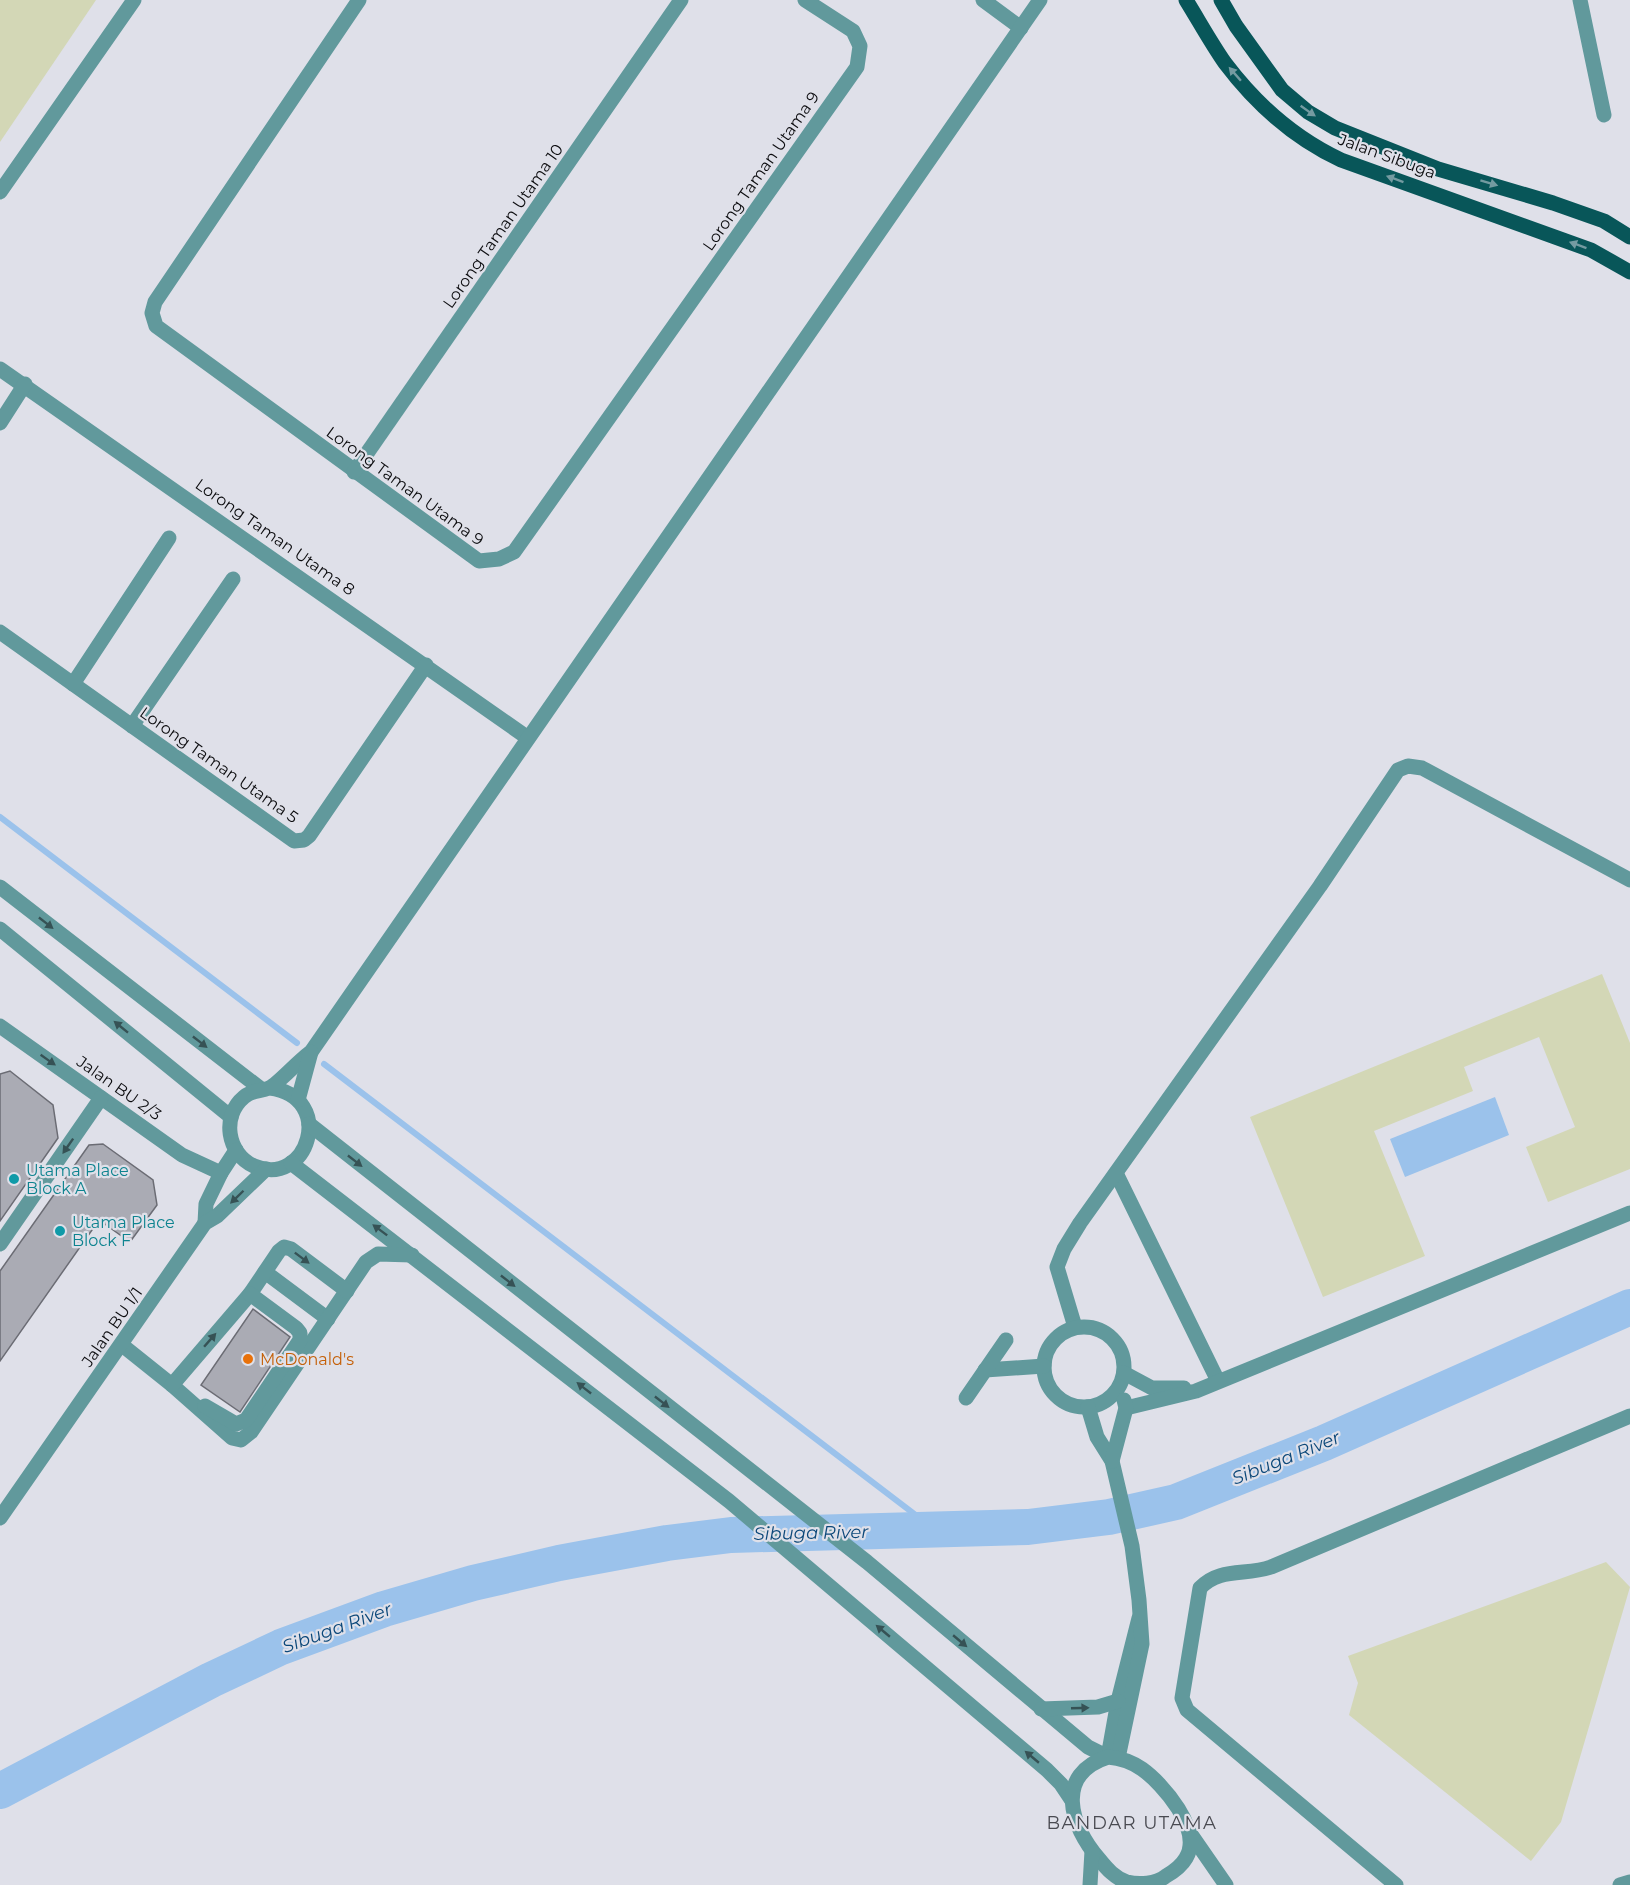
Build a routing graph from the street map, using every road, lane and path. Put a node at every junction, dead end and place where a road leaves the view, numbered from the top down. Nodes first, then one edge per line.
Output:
1 (134, 0) edge
2 (359, 0) edge
3 (681, 0) edge
4 (805, 0) edge
5 (983, 0) edge
6 (1040, 0) edge
7 (1186, 0) edge
8 (1221, 0) edge
9 (1580, 0) edge
10 (1021, 28) junction
11 (1604, 115) dead end
12 (0, 192) edge
13 (1630, 237) edge
14 (1630, 272) edge
15 (0, 369) edge
16 (24, 384) junction
17 (0, 423) edge
18 (354, 472) junction
19 (169, 538) dead end
20 (233, 579) dead end
21 (0, 632) edge
22 (426, 665) junction
23 (73, 684) junction
24 (132, 726) junction
25 (528, 738) junction
26 (1630, 880) edge
27 (0, 887) edge
28 (0, 930) edge
29 (0, 1026) edge
30 (310, 1052) junction
31 (265, 1088) junction
32 (101, 1098) junction
33 (298, 1100) junction
34 (231, 1117) junction
35 (309, 1124) junction
36 (236, 1150) junction
37 (291, 1163) junction
38 (266, 1169) junction
39 (221, 1173) junction
40 (1116, 1173) junction
41 (1630, 1213) edge
42 (205, 1223) junction
43 (0, 1244) edge
44 (412, 1255) junction
45 (265, 1272) junction
46 (347, 1291) junction
47 (250, 1294) junction
48 (328, 1319) junction
49 (1075, 1327) junction
50 (1006, 1340) dead end
51 (122, 1345) junction
52 (1044, 1366) junction
53 (985, 1370) junction
54 (1122, 1380) junction
55 (1213, 1383) junction
56 (176, 1389) junction
57 (966, 1398) dead end
58 (1088, 1407) junction
59 (1126, 1408) junction
60 (1630, 1416) edge
61 (1113, 1468) junction
62 (0, 1518) edge
63 (1139, 1618) junction
64 (1118, 1701) junction
65 (1041, 1709) junction
66 (1113, 1757) junction
67 (1071, 1799) junction
68 (1188, 1830) junction
69 (1092, 1851) junction
70 (1630, 1882) edge
71 (1150, 1884) edge
72 (1090, 1885) edge
73 (1226, 1885) edge
74 (1396, 1885) edge
75 (1620, 1885) edge

1 - 12 street
2 - 18 street, Lorong Taman Utama 9
3 - 18 street, Lorong Taman Utama 10
4 - 18 street, Lorong Taman Utama 9
5 - 10 street
6 - 10 street
14 -> 7 main road, Jalan Sibuga
8 -> 13 main road, Jalan Sibuga
9 - 11 street
10 - 25 street
15 - 16 street, Lorong Taman Utama 8
16 - 17 street
16 - 22 street, Lorong Taman Utama 8
19 - 23 street
20 - 24 street
21 - 23 street, Lorong Taman Utama 5
22 - 24 street, Lorong Taman Utama 5
22 - 25 street, Lorong Taman Utama 8
23 - 24 street, Lorong Taman Utama 5
25 - 30 street
26 - 40 street
27 -> 31 street
34 -> 28 street
29 -> 32 street, Jalan BU 2/3
30 - 31 street
30 - 33 street
31 - 33 street
31 - 34 street
32 - 39 street, Jalan BU 2/3
32 -> 43 street
33 - 35 street
34 - 36 street
35 - 37 street
35 -> 65 street
36 - 38 street
36 - 39 street
37 - 38 street
44 -> 37 street
38 -> 42 street, Jalan BU 1/1
39 - 42 street
40 - 49 street
40 - 55 street
41 - 55 street
42 - 51 street, Jalan BU 1/1
44 - 46 street
67 -> 44 street
45 -> 46 street
45 - 47 street
45 - 48 street
46 - 48 street
56 -> 47 street
47 - 56 street
48 - 56 street
49 - 52 street
49 - 54 street
50 - 53 street
51 - 56 street
51 - 62 street, Jalan BU 1/1
52 - 53 street
52 - 58 street
53 - 57 street
54 - 55 street
54 - 58 street
54 - 59 street
55 - 59 street
58 - 61 street
59 - 61 street
60 - 74 street
61 - 63 street
63 - 64 street
63 - 66 street
65 -> 64 street
64 - 66 street
65 - 66 street
66 - 67 street
66 - 68 street
67 - 69 street
68 - 71 street
68 - 73 street
69 - 71 street
69 - 72 street
70 - 75 street

